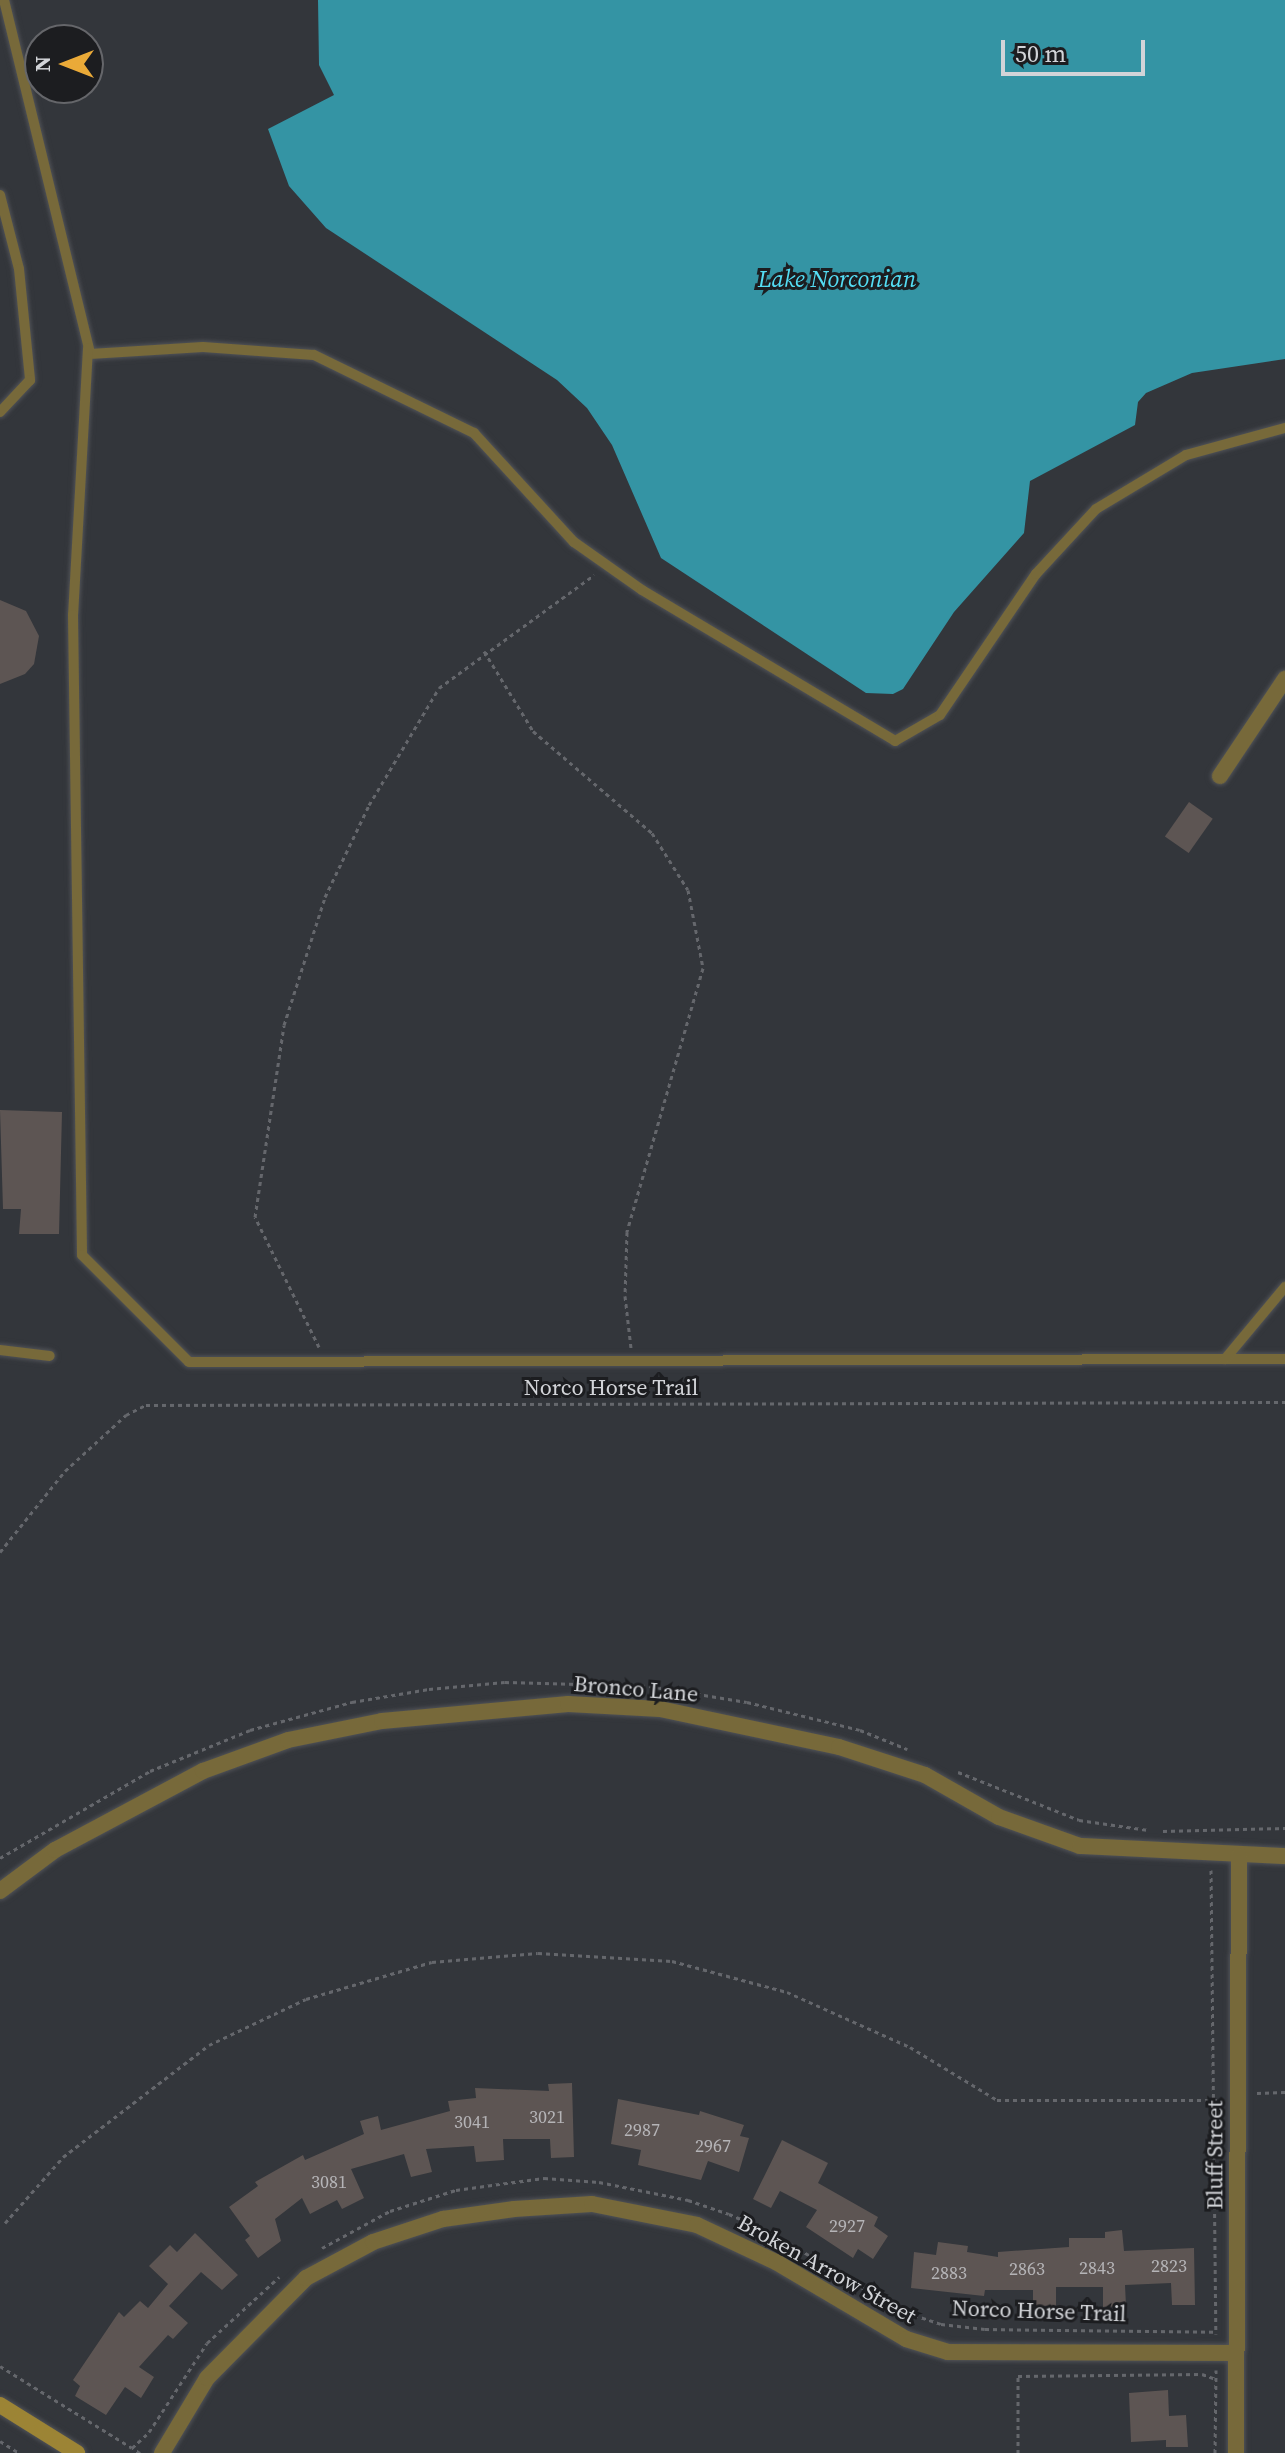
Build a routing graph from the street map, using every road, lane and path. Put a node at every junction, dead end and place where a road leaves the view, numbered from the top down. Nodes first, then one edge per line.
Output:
1 (4, 0) edge
2 (0, 195) edge
3 (88, 348) junction
4 (0, 412) edge
5 (1285, 428) edge
6 (611, 568) junction
7 (484, 651) junction
8 (1285, 679) edge
9 (1220, 776) dead end
10 (1285, 1287) edge
11 (0, 1350) edge
12 (50, 1356) dead end
13 (325, 1358) junction
14 (632, 1359) junction
15 (1225, 1359) junction
16 (1285, 1359) edge
17 (1285, 1402) edge
18 (0, 1552) edge
19 (913, 1752) dead end
20 (952, 1769) dead end
21 (1285, 1828) edge
22 (1210, 1830) junction
23 (1210, 1856) junction
24 (1239, 1856) junction
25 (1285, 1856) edge
26 (0, 1858) edge
27 (0, 1891) edge
28 (1285, 2092) edge
29 (1237, 2095) junction
30 (1215, 2102) junction
31 (5, 2223) dead end
32 (319, 2250) dead end
33 (284, 2274) dead end
34 (1216, 2332) junction
35 (1215, 2353) junction
36 (1236, 2353) junction
37 (0, 2366) edge
38 (1216, 2379) junction
39 (0, 2405) edge
40 (1, 2443) edge
41 (132, 2448) junction
42 (19, 2453) edge
43 (77, 2453) edge
44 (140, 2453) edge
45 (162, 2453) edge
46 (1018, 2453) edge
47 (1215, 2453) edge
48 (1236, 2453) edge

1 - 3 lane
2 - 4 lane
3 - 6 lane
3 - 13 lane
5 - 6 lane
6 - 7 path
7 - 13 path
7 - 14 path
8 - 9 street
10 - 15 lane
11 - 12 lane
13 - 14 lane
14 - 15 lane
15 - 16 lane
17 - 18 path, Norco Horse Trail
19 - 26 path
20 - 22 path
21 - 22 path
22 - 23 path
23 - 24 street, Bronco Lane
23 - 27 street, Bronco Lane
23 - 30 path
24 - 25 street, Bronco Lane
24 - 29 street, Bluff Street
28 - 29 path
29 - 30 path
29 - 36 street, Bluff Street
30 - 31 path
30 - 34 path
32 - 34 path, Norco Horse Trail
33 - 41 path
34 - 35 path
35 - 36 street, Broken Arrow Street
35 - 38 path
35 - 45 street, Broken Arrow Street
36 - 48 street, Bluff Street
37 - 41 path
38 - 46 path
38 - 47 path
39 - 43 main road
40 - 42 path
41 - 44 path

